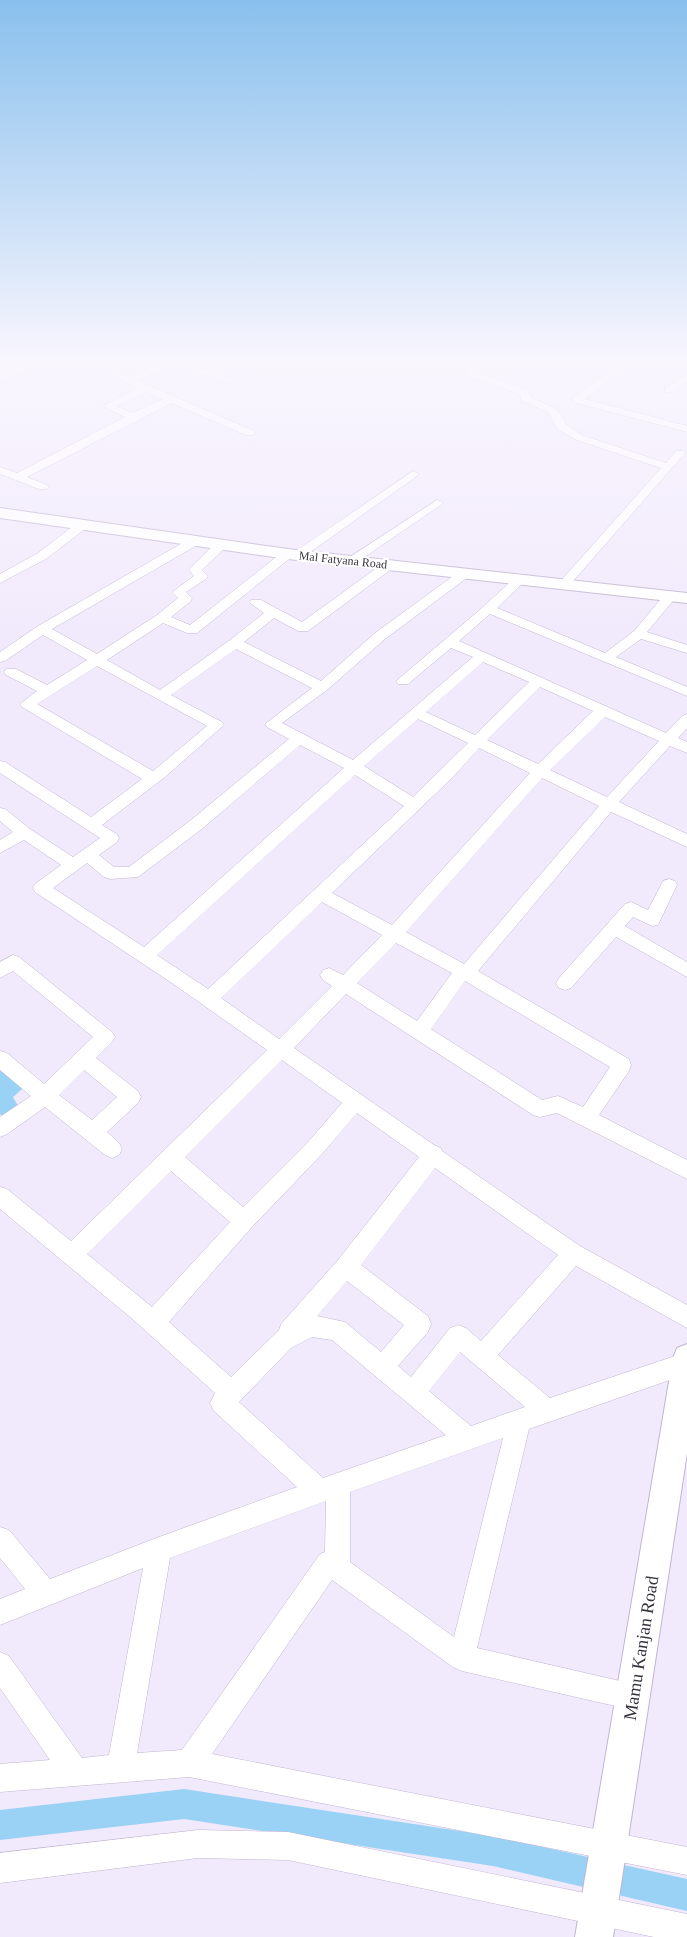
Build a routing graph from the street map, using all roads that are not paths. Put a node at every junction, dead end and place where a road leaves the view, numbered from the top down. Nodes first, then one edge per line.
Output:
1 (61, 454) edge
2 (630, 454) edge
3 (679, 454) edge
4 (668, 467) junction
5 (0, 470) edge
6 (413, 474) dead end
7 (18, 477) junction
8 (43, 487) dead end
9 (436, 503) dead end
10 (2, 514) edge
11 (81, 526) junction
12 (195, 541) junction
13 (222, 545) junction
14 (293, 555) junction
15 (350, 561) junction
16 (389, 565) junction
17 (464, 574) junction
18 (0, 579) edge
19 (521, 579) junction
20 (564, 584) junction
21 (671, 596) junction
22 (687, 598) edge
23 (256, 603) dead end
24 (489, 609) junction
25 (273, 612) junction
26 (162, 618) junction
27 (43, 629) junction
28 (639, 634) junction
29 (450, 642) junction
30 (235, 643) junction
31 (687, 649) edge
32 (482, 656) junction
33 (0, 658) edge
34 (607, 658) junction
35 (97, 660) junction
36 (4, 673) edge
37 (403, 681) dead end
38 (538, 681) junction
39 (322, 687) junction
40 (47, 692) junction
41 (687, 692) edge
42 (161, 696) junction
43 (603, 710) junction
44 (417, 713) junction
45 (687, 719) edge
46 (300, 737) junction
47 (670, 740) junction
48 (478, 741) junction
49 (687, 748) edge
50 (0, 766) edge
51 (354, 767) junction
52 (540, 771) junction
53 (153, 778) junction
54 (609, 804) junction
55 (414, 805) junction
56 (0, 813) edge
57 (91, 825) junction
58 (24, 833) junction
59 (687, 841) edge
60 (0, 847) edge
61 (80, 860) junction
62 (669, 885) dead end
63 (320, 894) junction
64 (614, 928) junction
65 (394, 934) junction
66 (145, 956) junction
67 (687, 970) edge
68 (0, 971) edge
69 (465, 972) junction
70 (336, 980) junction
71 (565, 983) dead end
72 (209, 999) junction
73 (420, 1031) junction
74 (281, 1049) junction
75 (0, 1059) edge
76 (84, 1059) junction
77 (45, 1096) junction
78 (356, 1100) junction
79 (586, 1119) junction
80 (0, 1128) edge
81 (92, 1132) junction
82 (112, 1149) dead end
83 (434, 1154) junction
84 (171, 1158) junction
85 (687, 1170) edge
86 (0, 1196) edge
87 (244, 1221) junction
88 (573, 1252) junction
89 (71, 1256) junction
90 (346, 1267) junction
91 (687, 1317) edge
92 (153, 1323) junction
93 (283, 1340) junction
94 (482, 1356) junction
95 (687, 1360) edge
96 (382, 1367) junction
97 (232, 1393) junction
98 (413, 1393) junction
99 (547, 1411) junction
100 (519, 1420) junction
101 (468, 1438) junction
102 (329, 1488) junction
103 (0, 1539) edge
104 (159, 1549) junction
105 (337, 1569) junction
106 (45, 1593) junction
107 (0, 1612) edge
108 (462, 1658) junction
109 (0, 1665) edge
110 (633, 1697) junction
111 (189, 1763) junction
112 (121, 1767) junction
113 (76, 1773) junction
114 (0, 1778) edge
115 (609, 1845) junction
116 (687, 1861) edge
117 (0, 1868) edge
118 (597, 1916) edge
119 (687, 1929) edge

1 - 7 street
2 - 4 street
3 - 4 street
4 - 20 street
5 - 7 street
6 - 14 street
7 - 8 street
9 - 15 street
10 - 11 main road, Mal Fatyana Road
11 - 12 main road, Mal Fatyana Road
11 - 18 street
12 - 13 main road, Mal Fatyana Road
12 - 27 street
13 - 14 main road, Mal Fatyana Road
13 - 26 street
14 - 15 main road, Mal Fatyana Road
14 - 26 street
15 - 16 main road, Mal Fatyana Road
16 - 17 main road, Mal Fatyana Road
16 - 25 street
17 - 19 main road, Mal Fatyana Road
17 - 39 street
19 - 20 main road, Mal Fatyana Road
19 - 24 street
20 - 21 main road, Mal Fatyana Road
21 - 22 main road, Mal Fatyana Road
21 - 28 street
23 - 25 street
24 - 29 street
24 - 34 street
25 - 30 street
26 - 35 street
27 - 33 street
27 - 35 street
28 - 31 street
28 - 34 street
29 - 32 street
29 - 37 street
30 - 39 street
30 - 42 street
32 - 38 street
32 - 44 street
34 - 41 street
35 - 40 street
35 - 42 street
36 - 40 street
38 - 43 street
38 - 48 street
39 - 46 street
40 - 53 street
42 - 53 street
43 - 47 street
43 - 52 street
44 - 48 street
44 - 51 street
45 - 47 street
46 - 51 street
46 - 61 street
47 - 49 street
47 - 54 street
48 - 52 street
48 - 55 street
50 - 57 street
51 - 55 street
51 - 66 street
52 - 54 street
52 - 65 street
53 - 57 street
54 - 59 street
54 - 69 street
55 - 63 street
56 - 58 street
57 - 61 street
58 - 60 street
58 - 61 street
61 - 66 street
62 - 64 street
63 - 65 street
63 - 72 street
64 - 67 street
64 - 71 street
65 - 69 street
65 - 70 street
66 - 72 street
68 - 76 street
69 - 73 street
69 - 79 street
70 - 73 street
70 - 74 street
72 - 74 street
73 - 79 street
74 - 78 street
74 - 84 street
75 - 77 street
76 - 77 street
76 - 81 street
77 - 80 street
77 - 81 street
78 - 83 street
78 - 87 street
79 - 85 street
81 - 82 street
83 - 88 street
83 - 90 street
84 - 87 street
84 - 89 street
86 - 89 street
87 - 92 street
88 - 91 street
88 - 94 street
89 - 92 street
90 - 93 street
90 - 96 street
92 - 97 street
93 - 96 street
93 - 97 street
94 - 98 street
94 - 99 street
95 - 99 street
95 - 110 main road, Mamu Kanjan Road
96 - 98 street
97 - 102 street
98 - 101 street
99 - 100 street
100 - 101 street
100 - 108 street
101 - 102 street
102 - 104 street
102 - 105 street
103 - 106 street
104 - 106 street
104 - 112 street
105 - 108 street
105 - 111 street
106 - 107 street
108 - 110 street
109 - 113 street
110 - 115 main road, Mamu Kanjan Road
111 - 112 street
111 - 115 street
112 - 113 street
113 - 114 street
115 - 116 street
115 - 118 main road, Mamu Kanjan Road
117 - 118 street
118 - 119 street

